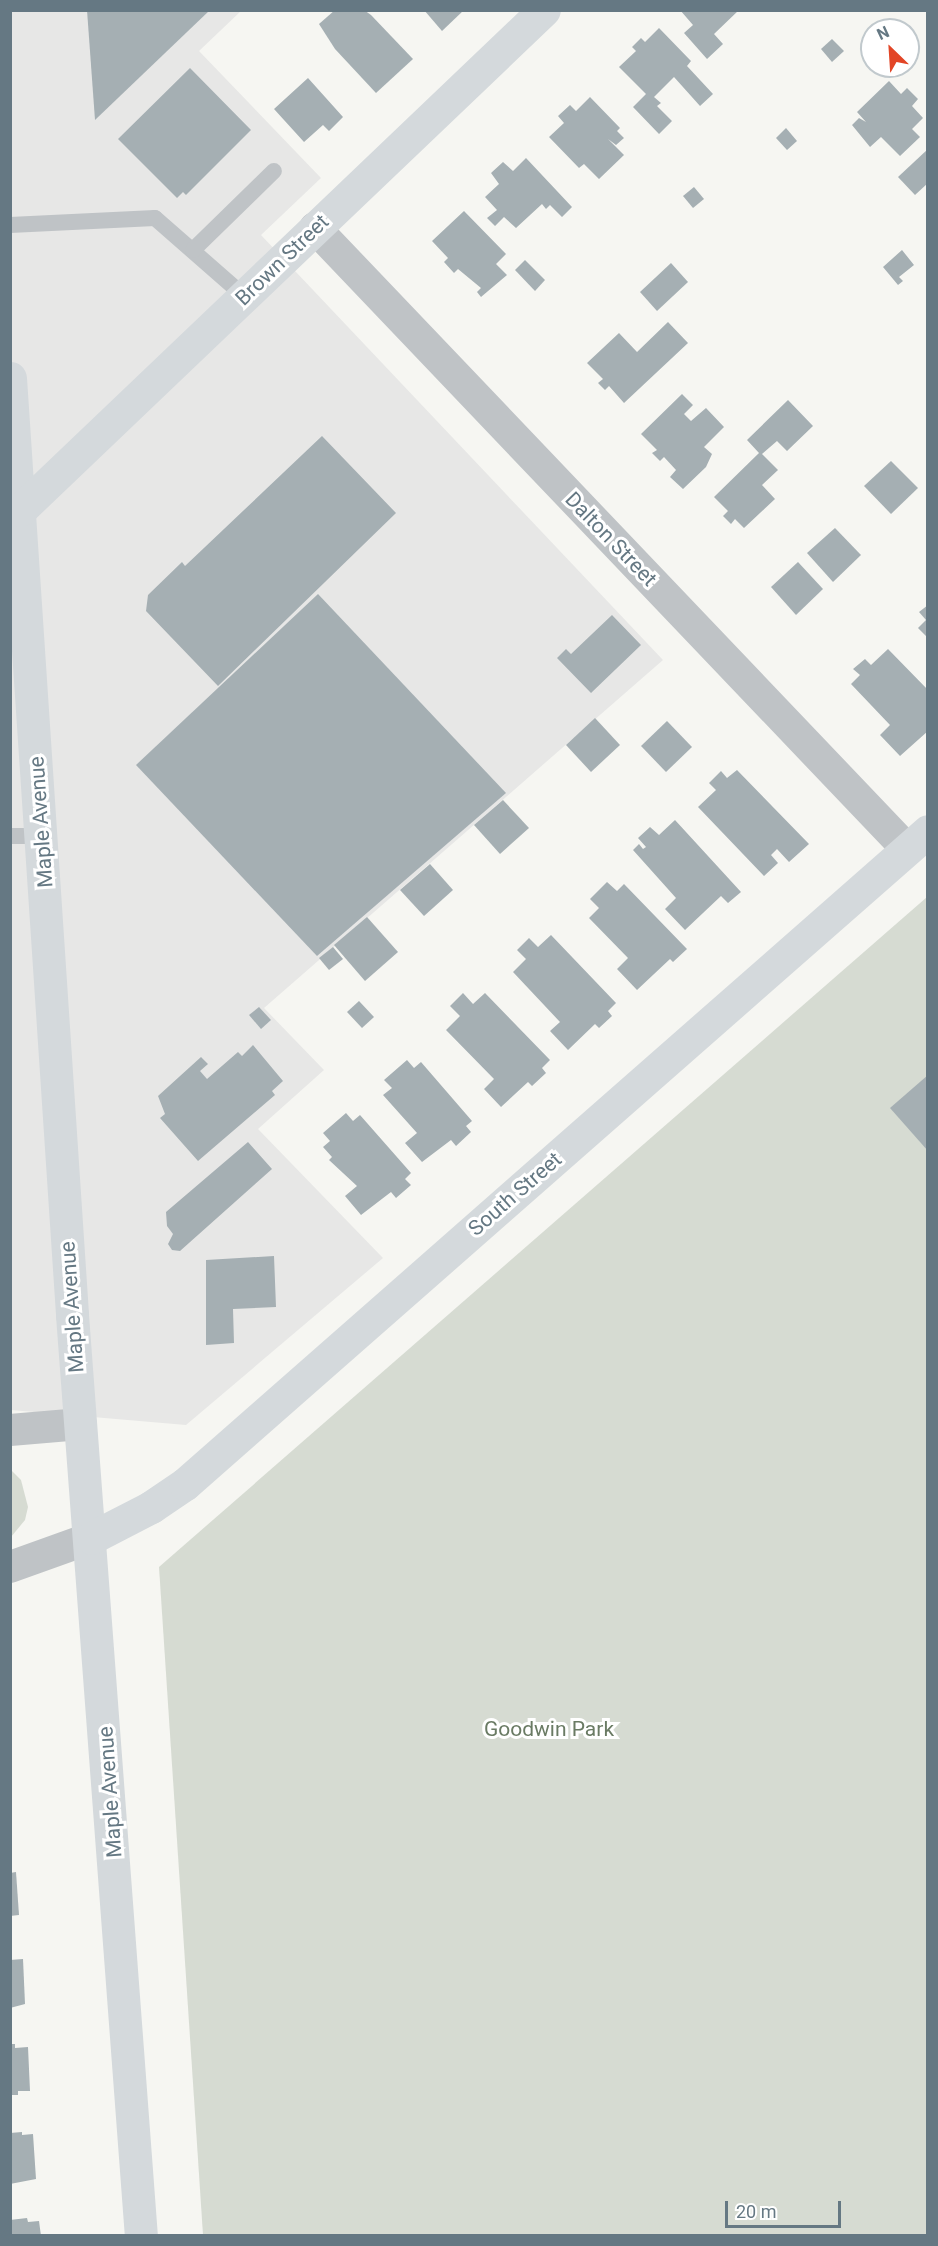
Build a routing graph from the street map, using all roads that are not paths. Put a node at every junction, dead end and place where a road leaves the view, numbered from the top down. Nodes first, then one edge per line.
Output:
1 (544, 10) edge
2 (274, 171) dead end
3 (10, 225) edge
4 (315, 228) junction
5 (193, 250) junction
6 (244, 296) junction
7 (10, 378) edge
8 (15, 515) edge
9 (22, 706) edge
10 (26, 836) edge
11 (917, 840) edge
12 (81, 1424) junction
13 (10, 1430) edge
14 (91, 1538) junction
15 (10, 1567) edge
16 (141, 2235) edge

1 - 4 main road, Brown Street
2 - 5 lane
3 - 5 lane
4 - 6 main road, Brown Street
4 - 11 street, Dalton Street
5 - 6 lane
6 - 8 main road, Brown Street
7 - 8 main road, Maple Avenue
8 - 9 main road, Maple Avenue
9 - 10 main road, Maple Avenue
10 - 12 main road, Maple Avenue
11 - 14 main road, South Street
12 - 13 street
12 - 14 main road, Maple Avenue
14 - 15 street
14 - 16 main road, Maple Avenue

